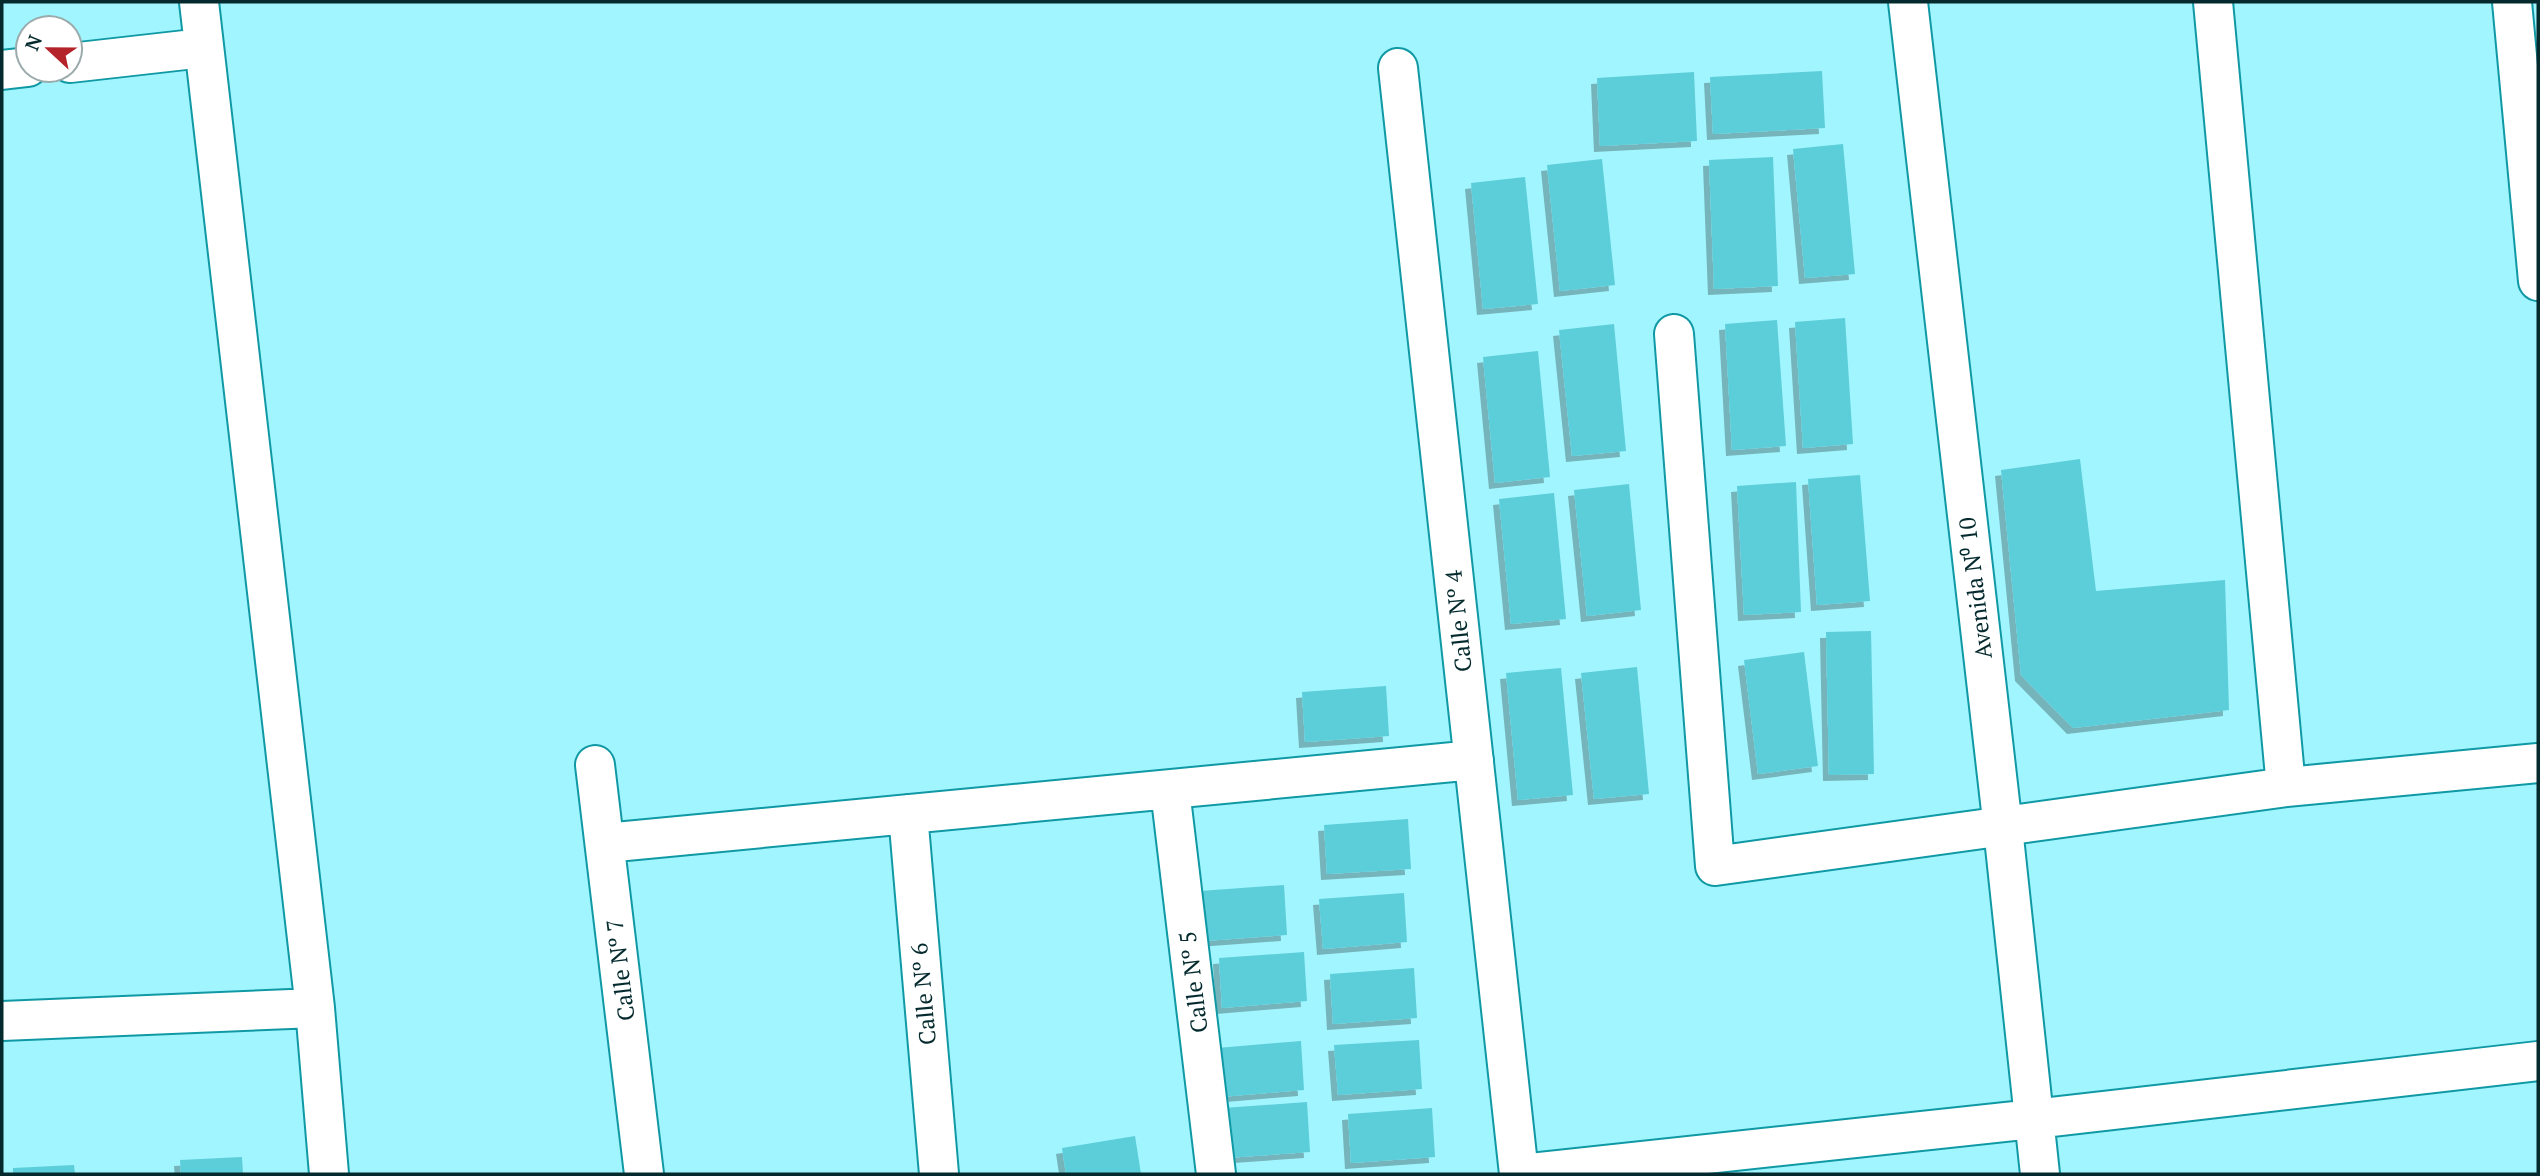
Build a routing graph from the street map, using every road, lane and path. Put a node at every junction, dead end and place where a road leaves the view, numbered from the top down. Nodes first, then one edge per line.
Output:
1 (199, 2) edge
2 (1908, 2) edge
3 (2213, 2) edge
4 (2512, 2) edge
5 (203, 48) junction
6 (84, 61) edge
7 (1398, 68) dead end
8 (2538, 281) edge
9 (1674, 334) dead end
10 (1474, 760) junction
11 (2538, 763) edge
12 (595, 765) dead end
13 (2286, 787) junction
14 (1170, 790) junction
15 (908, 814) junction
16 (2003, 828) junction
17 (605, 843) junction
18 (315, 1008) junction
19 (2, 1021) edge
20 (2538, 1061) edge
21 (2034, 1119) junction
22 (329, 1174) edge
23 (644, 1174) edge
24 (939, 1174) edge
25 (1216, 1174) edge
26 (1520, 1174) edge
27 (2040, 1174) edge

1 - 5 street
2 - 16 street, Avenida N⁰ 10
3 - 13 street
4 - 8 street
5 - 6 street
5 - 18 street
7 - 10 street, Calle Nº 4
9 - 16 street
10 - 14 street
10 - 26 street, Calle Nº 4
11 - 13 street
12 - 17 street, Calle Nº 7
13 - 16 street
14 - 15 street
14 - 25 street, Calle Nº 5
15 - 17 street
15 - 24 street, Calle Nº 6
16 - 21 street, Avenida N⁰ 10
17 - 23 street, Calle Nº 7
18 - 19 street
18 - 22 street
20 - 21 street
21 - 26 street
21 - 27 street, Avenida N⁰ 10

